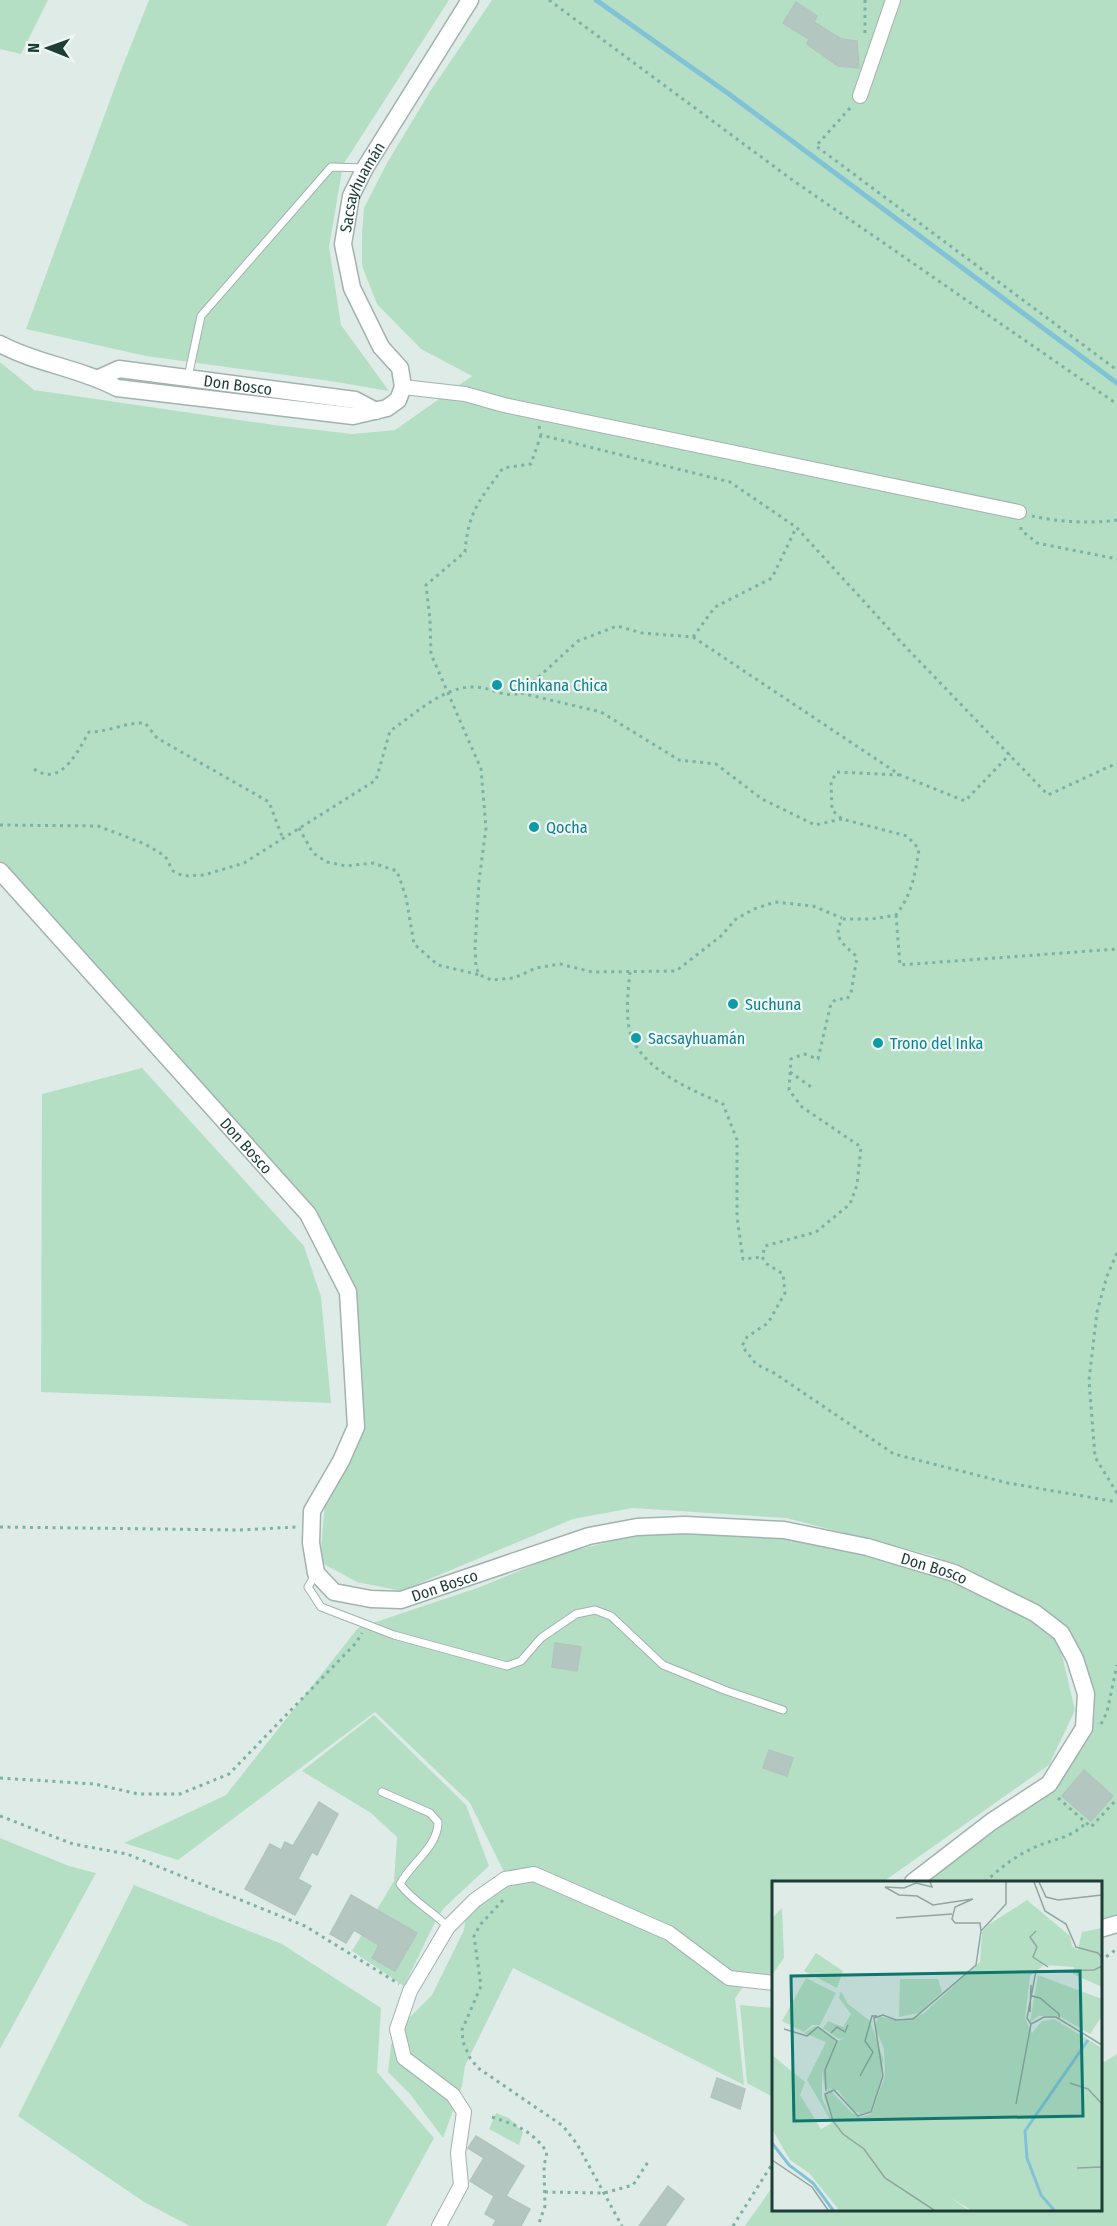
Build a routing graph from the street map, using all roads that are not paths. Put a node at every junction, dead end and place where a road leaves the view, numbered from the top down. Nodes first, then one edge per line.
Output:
1 (470, 0) edge
2 (893, 0) edge
3 (860, 96) road end
4 (364, 168) junction
5 (0, 344) edge
6 (99, 378) junction
7 (188, 378) junction
8 (403, 387) junction
9 (376, 411) junction
10 (1019, 512) road end
11 (0, 871) edge
12 (316, 1573) junction
13 (783, 1710) dead end
14 (382, 1792) dead end
15 (914, 1881) edge
16 (1117, 1924) edge
17 (448, 1927) junction
18 (1102, 1929) edge
19 (772, 1983) edge
20 (439, 2226) edge

1 - 4 street, Sacsayhuamán
2 - 3 street
4 - 7 lane
4 - 8 street, Sacsayhuamán
5 - 6 street, Don Bosco
6 - 7 street, Don Bosco
6 - 9 street, Don Bosco
7 - 9 street, Don Bosco
8 - 9 street, Don Bosco
8 - 10 street
11 - 12 street, Don Bosco
12 - 13 lane
12 - 15 street, Don Bosco
14 - 17 lane
16 - 18 street
17 - 19 street
17 - 20 street

